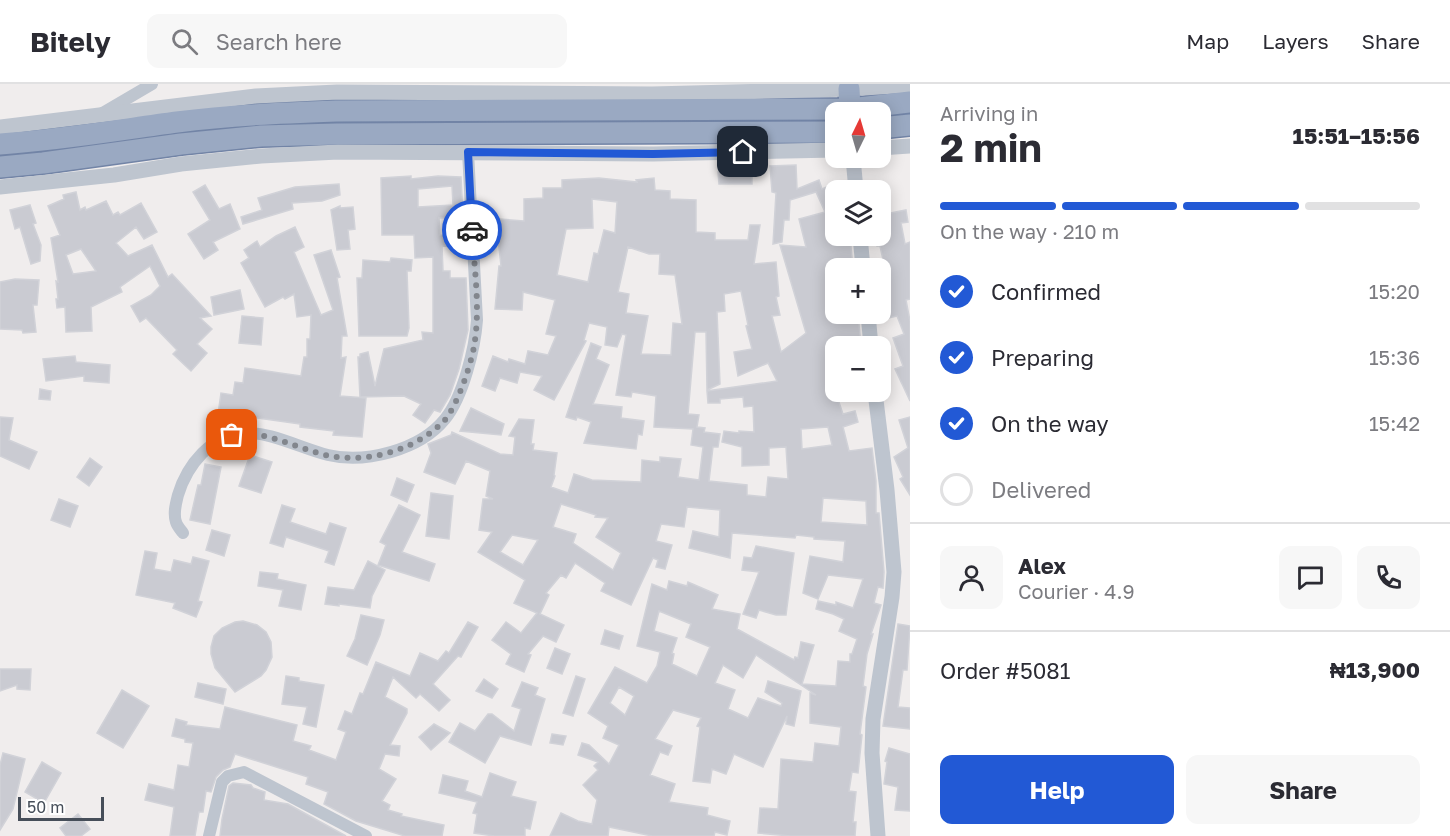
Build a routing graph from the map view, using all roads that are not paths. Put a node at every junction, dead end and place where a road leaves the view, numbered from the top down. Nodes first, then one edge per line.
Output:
1 (152, 84) edge
2 (910, 85) edge
3 (688, 88) edge
4 (298, 89) edge
5 (850, 99) junction
6 (910, 102) edge
7 (100, 115) junction
8 (910, 125) edge
9 (0, 127) edge
10 (891, 127) edge
11 (825, 132) edge
12 (0, 144) edge
13 (910, 146) edge
14 (891, 147) edge
15 (825, 150) edge
16 (468, 152) junction
17 (1, 183) edge
18 (876, 402) edge
19 (183, 533) dead end
20 (209, 836) edge
21 (366, 836) edge
22 (878, 836) edge

1 - 7 street
2 - 5 street
3 - 4 street
3 - 5 street
4 - 7 street
5 - 6 highway
5 - 12 highway
7 - 9 street
8 - 10 highway
11 - 17 highway
13 - 14 street
15 - 16 street
16 - 17 street
16 - 19 street
18 - 22 street
20 - 21 street

